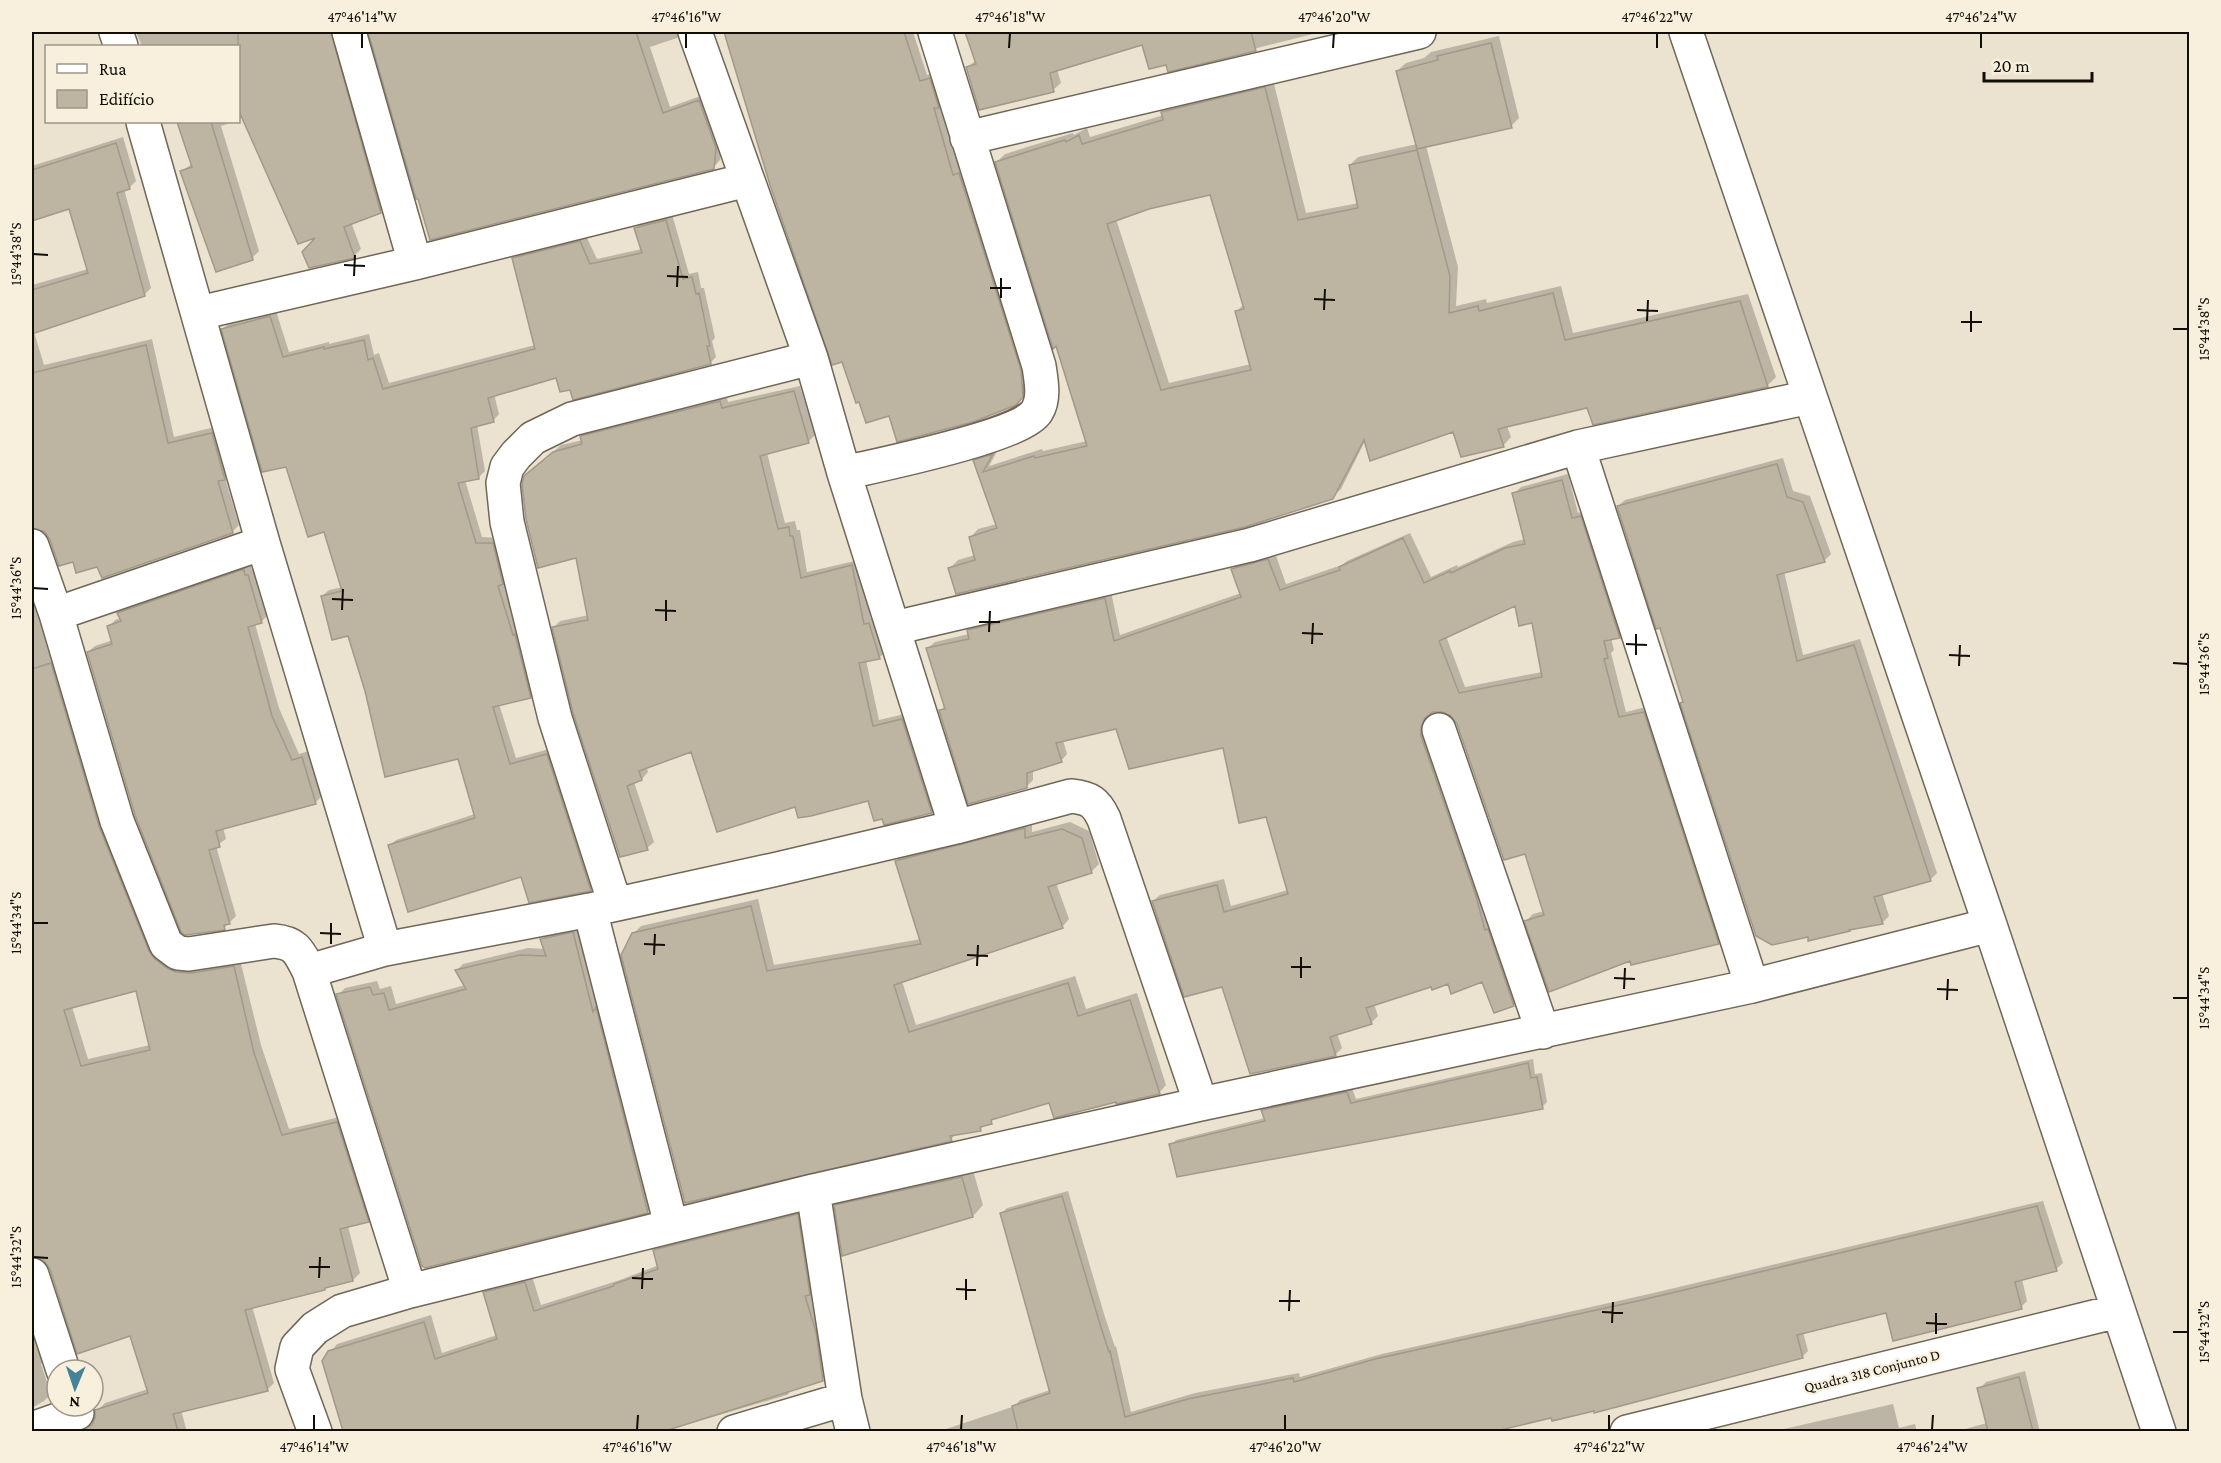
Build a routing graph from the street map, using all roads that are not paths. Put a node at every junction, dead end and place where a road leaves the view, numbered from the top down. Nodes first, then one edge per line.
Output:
1 (349, 32) edge
2 (695, 32) edge
3 (935, 32) edge
4 (1419, 32) edge
5 (1686, 32) edge
6 (143, 123) edge
7 (967, 138) junction
8 (747, 180) junction
9 (415, 263) junction
10 (199, 314) junction
11 (811, 358) junction
12 (1810, 397) junction
13 (1578, 447) junction
14 (844, 473) junction
15 (263, 543) junction
16 (32, 546) edge
17 (56, 614) junction
18 (894, 628) junction
19 (1438, 730) dead end
20 (956, 827) junction
21 (603, 907) junction
22 (1990, 925) junction
23 (385, 949) junction
24 (309, 971) junction
25 (1752, 986) junction
26 (1543, 1032) junction
27 (1201, 1104) junction
28 (813, 1191) junction
29 (671, 1225) junction
30 (32, 1275) edge
31 (410, 1291) junction
32 (2118, 1311) junction
33 (59, 1358) edge
34 (845, 1399) junction
35 (74, 1418) edge
36 (32, 1429) edge
37 (315, 1431) edge
38 (734, 1431) edge
39 (853, 1431) edge
40 (1627, 1431) edge
41 (2159, 1431) edge

1 - 9 street
2 - 8 street
3 - 7 street
4 - 7 street
5 - 12 street
6 - 10 street
7 - 14 street
8 - 9 street
8 - 11 street
9 - 10 street
10 - 15 street
11 - 14 street
11 - 21 street
12 - 13 street
12 - 22 street
13 - 18 street
13 - 25 street
14 - 18 street
15 - 17 street
15 - 23 street
16 - 17 street
17 - 24 street
18 - 20 street
19 - 26 street
20 - 21 street
20 - 27 street
21 - 23 street
21 - 29 street
22 - 25 street
22 - 32 street
23 - 24 street
24 - 31 street
25 - 26 street
26 - 27 street
27 - 28 street
28 - 29 street
28 - 34 street
29 - 31 street
30 - 33 street
31 - 37 street
32 - 40 street, Quadra 318 Conjunto D
32 - 41 street
34 - 38 street
34 - 39 street
35 - 36 street

